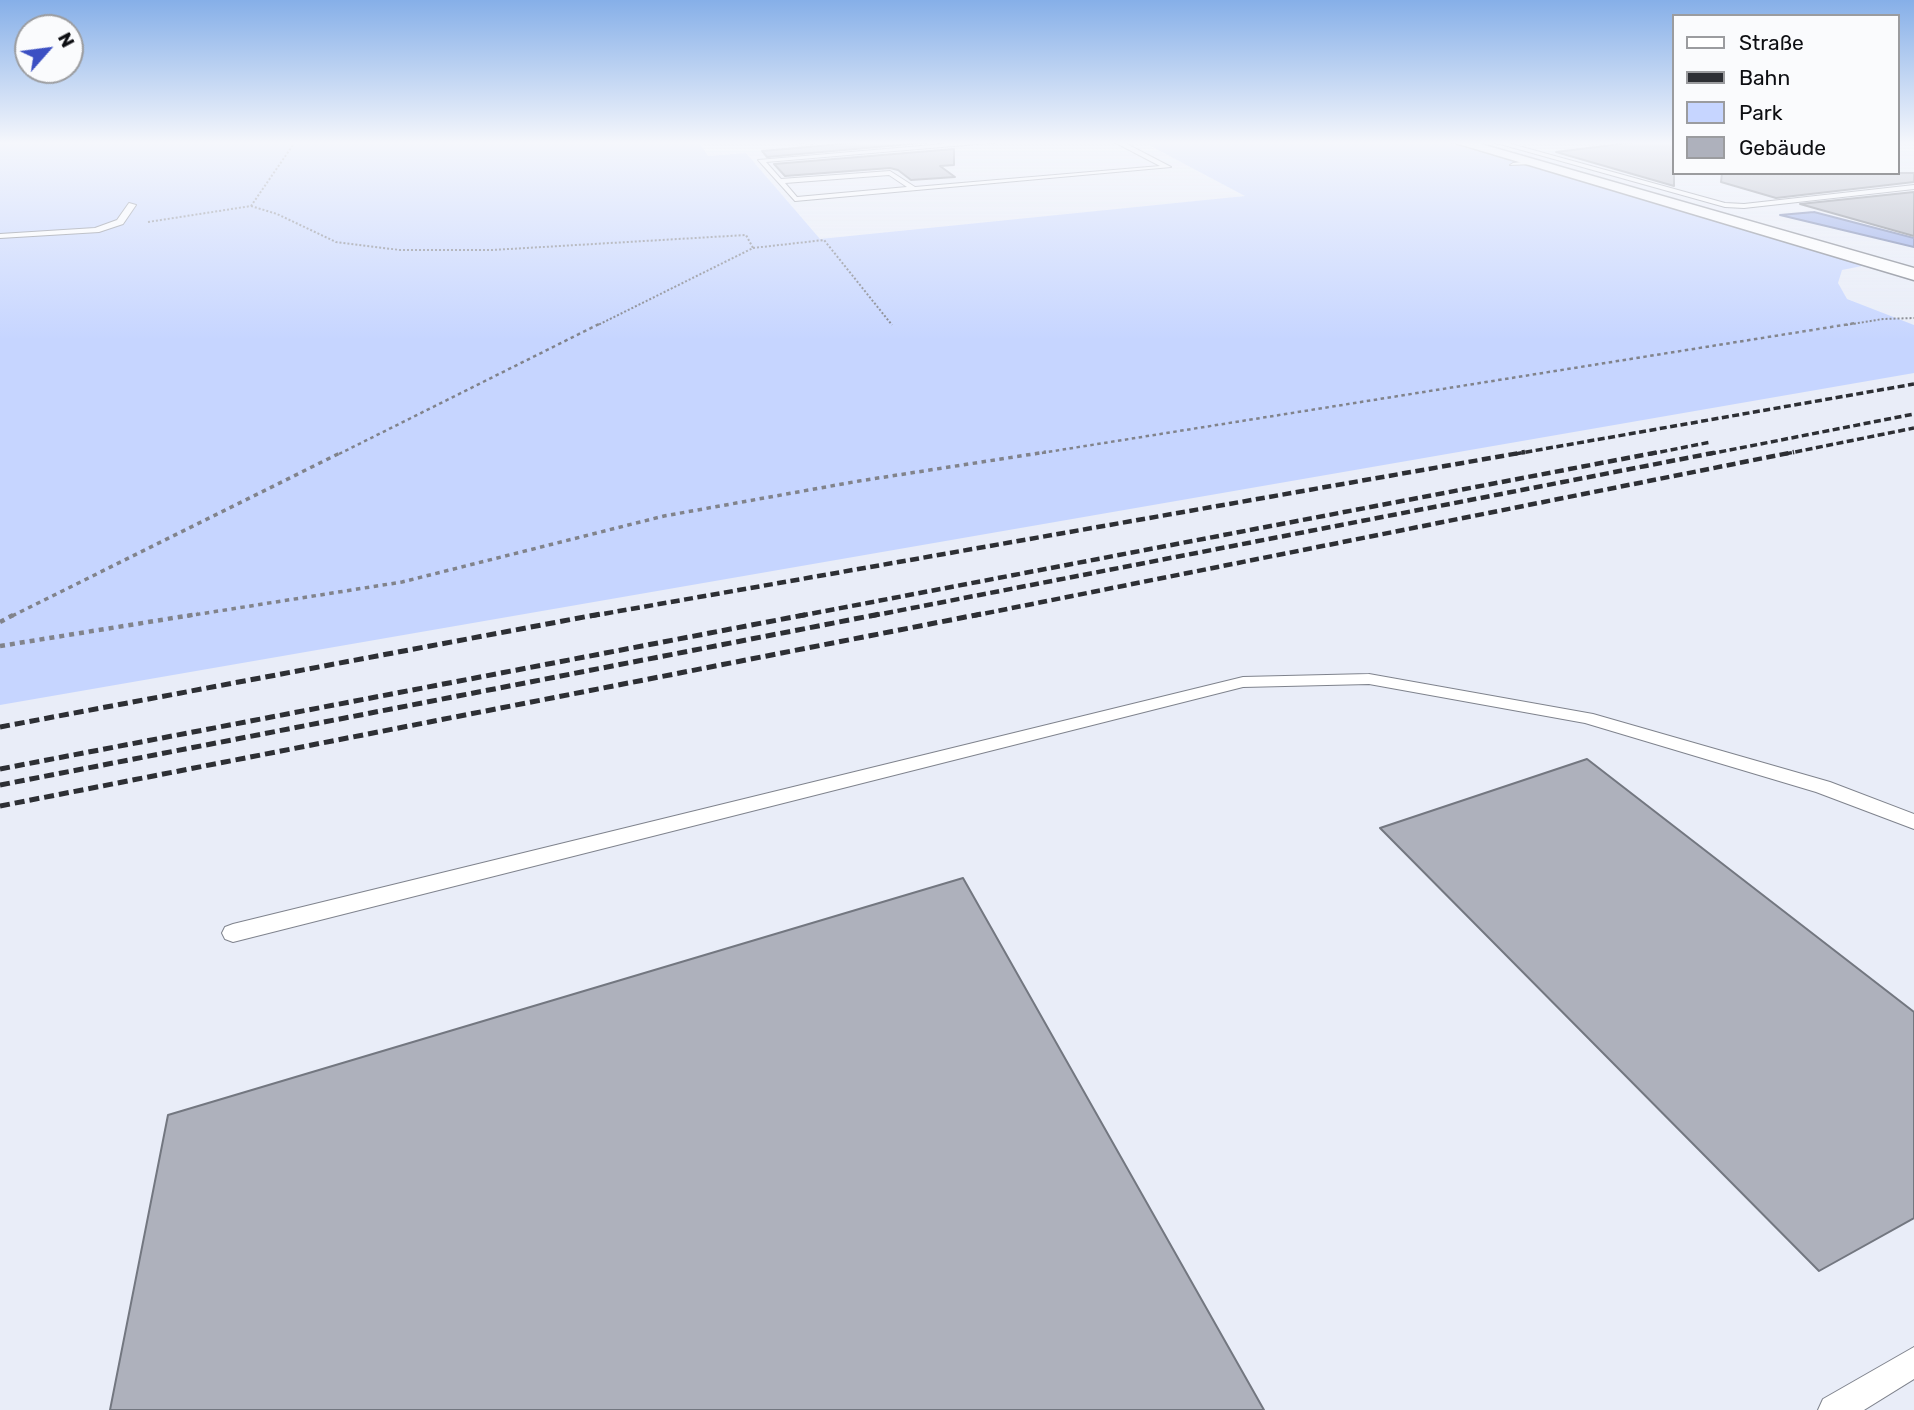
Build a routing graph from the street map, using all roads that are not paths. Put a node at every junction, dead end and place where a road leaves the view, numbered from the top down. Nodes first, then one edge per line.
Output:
1 (130, 208) edge
2 (1686, 208) edge
3 (0, 236) edge
4 (1914, 274) edge
5 (1914, 822) edge
6 (233, 933) dead end
7 (1914, 1362) edge
8 (1834, 1410) edge

1 - 3 lane
2 - 4 street
5 - 6 lane
7 - 8 lane

